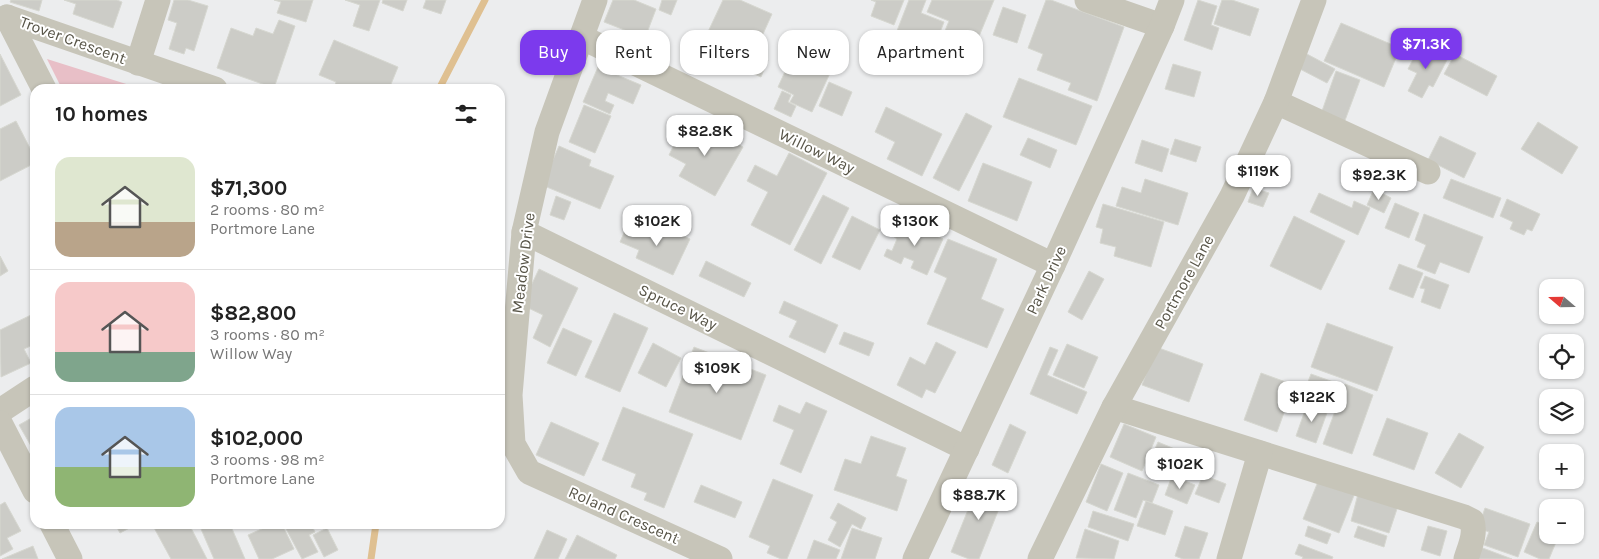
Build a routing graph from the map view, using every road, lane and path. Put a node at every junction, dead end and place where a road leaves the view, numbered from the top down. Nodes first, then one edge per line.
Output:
1 (158, 0) edge
2 (595, 0) edge
3 (1087, 0) edge
4 (1172, 0) edge
5 (1314, 0) edge
6 (4, 19) edge
7 (1162, 26) junction
8 (584, 30) edge
9 (586, 39) edge
10 (138, 63) junction
11 (568, 75) edge
12 (41, 84) edge
13 (200, 84) edge
14 (1276, 102) junction
15 (1428, 172) dead end
16 (524, 232) junction
17 (1053, 265) junction
18 (30, 391) edge
19 (1114, 407) junction
20 (0, 411) edge
21 (0, 423) edge
22 (967, 450) junction
23 (1260, 453) junction
24 (528, 472) joint
25 (30, 481) edge
26 (55, 529) edge
27 (70, 559) edge
28 (720, 559) edge
29 (915, 559) edge
30 (1040, 559) edge
31 (1229, 559) edge
32 (1466, 559) edge

1 - 10 street
2 - 8 street, Meadow Drive
3 - 7 street
4 - 7 street, Park Drive
5 - 14 street, Portmore Lane
6 - 10 street, Trover Crescent
6 - 12 street, Trover Crescent
7 - 17 street, Park Drive
9 - 17 street, Willow Way
10 - 13 street, Trover Crescent
11 - 16 street, Meadow Drive
14 - 15 street
14 - 19 street, Portmore Lane
16 - 22 street, Spruce Way
16 - 24 street, Meadow Drive
17 - 22 street, Park Drive
18 - 20 street
19 - 23 street
19 - 30 street, Portmore Lane
21 - 25 street
22 - 29 street, Park Drive
23 - 31 street
23 - 32 street
24 - 28 street, Roland Crescent
26 - 27 street

